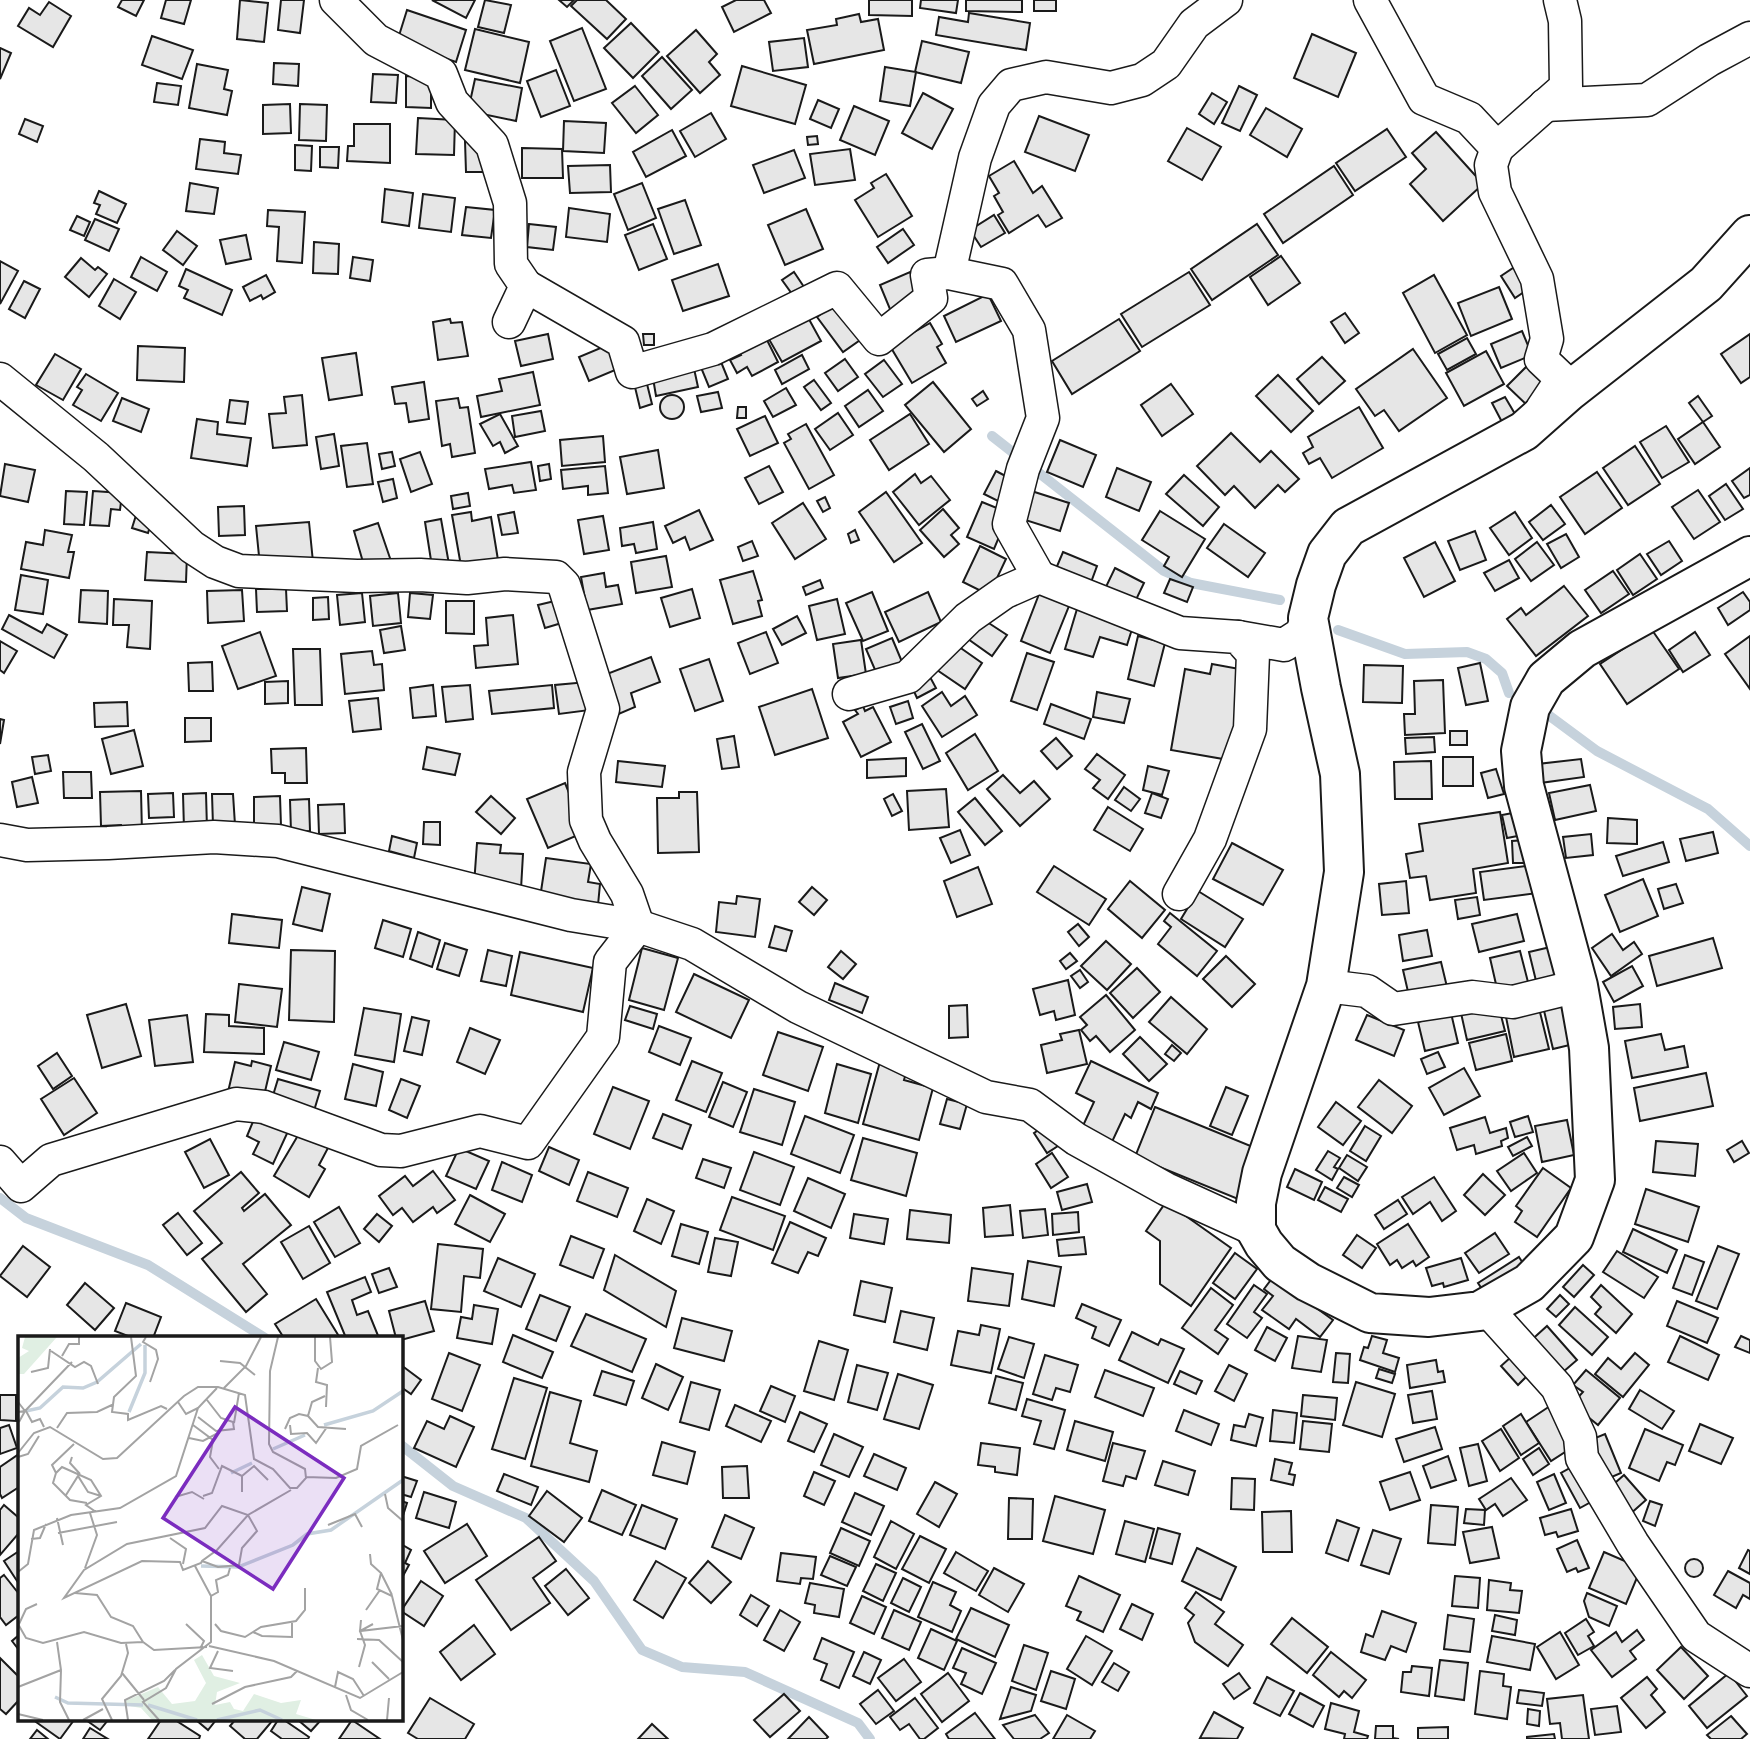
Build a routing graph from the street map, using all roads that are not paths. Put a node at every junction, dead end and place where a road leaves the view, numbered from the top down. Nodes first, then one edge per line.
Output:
1 (336, 0) edge
2 (1226, 0) edge
3 (1368, 0) edge
4 (1560, 0) edge
5 (1750, 38) edge
6 (1545, 105) junction
7 (1497, 148) junction
8 (1750, 235) edge
9 (948, 273) junction
10 (526, 286) junction
11 (509, 322) dead end
12 (0, 379) edge
13 (1524, 431) junction
14 (1750, 556) edge
15 (1039, 577) junction
16 (1308, 618) junction
17 (1238, 637) junction
18 (849, 694) dead end
19 (0, 840) edge
20 (1179, 894) dead end
21 (638, 926) junction
22 (1326, 986) junction
23 (1578, 986) junction
24 (0, 1163) edge
25 (1256, 1230) junction
26 (1486, 1308) junction
27 (1750, 1671) edge

1 - 10 street
2 - 9 street
3 - 7 street
4 - 6 street
5 - 6 street
6 - 7 street
7 - 13 street
8 - 13 highway
9 - 10 street
9 - 15 street
10 - 11 street
12 - 21 street
13 - 16 highway
14 - 23 highway
15 - 17 street
15 - 18 street
16 - 17 street
16 - 22 highway
17 - 20 street
19 - 21 street
21 - 24 street
21 - 25 street
22 - 23 street
22 - 25 highway
23 - 26 highway
25 - 26 highway
26 - 27 street

